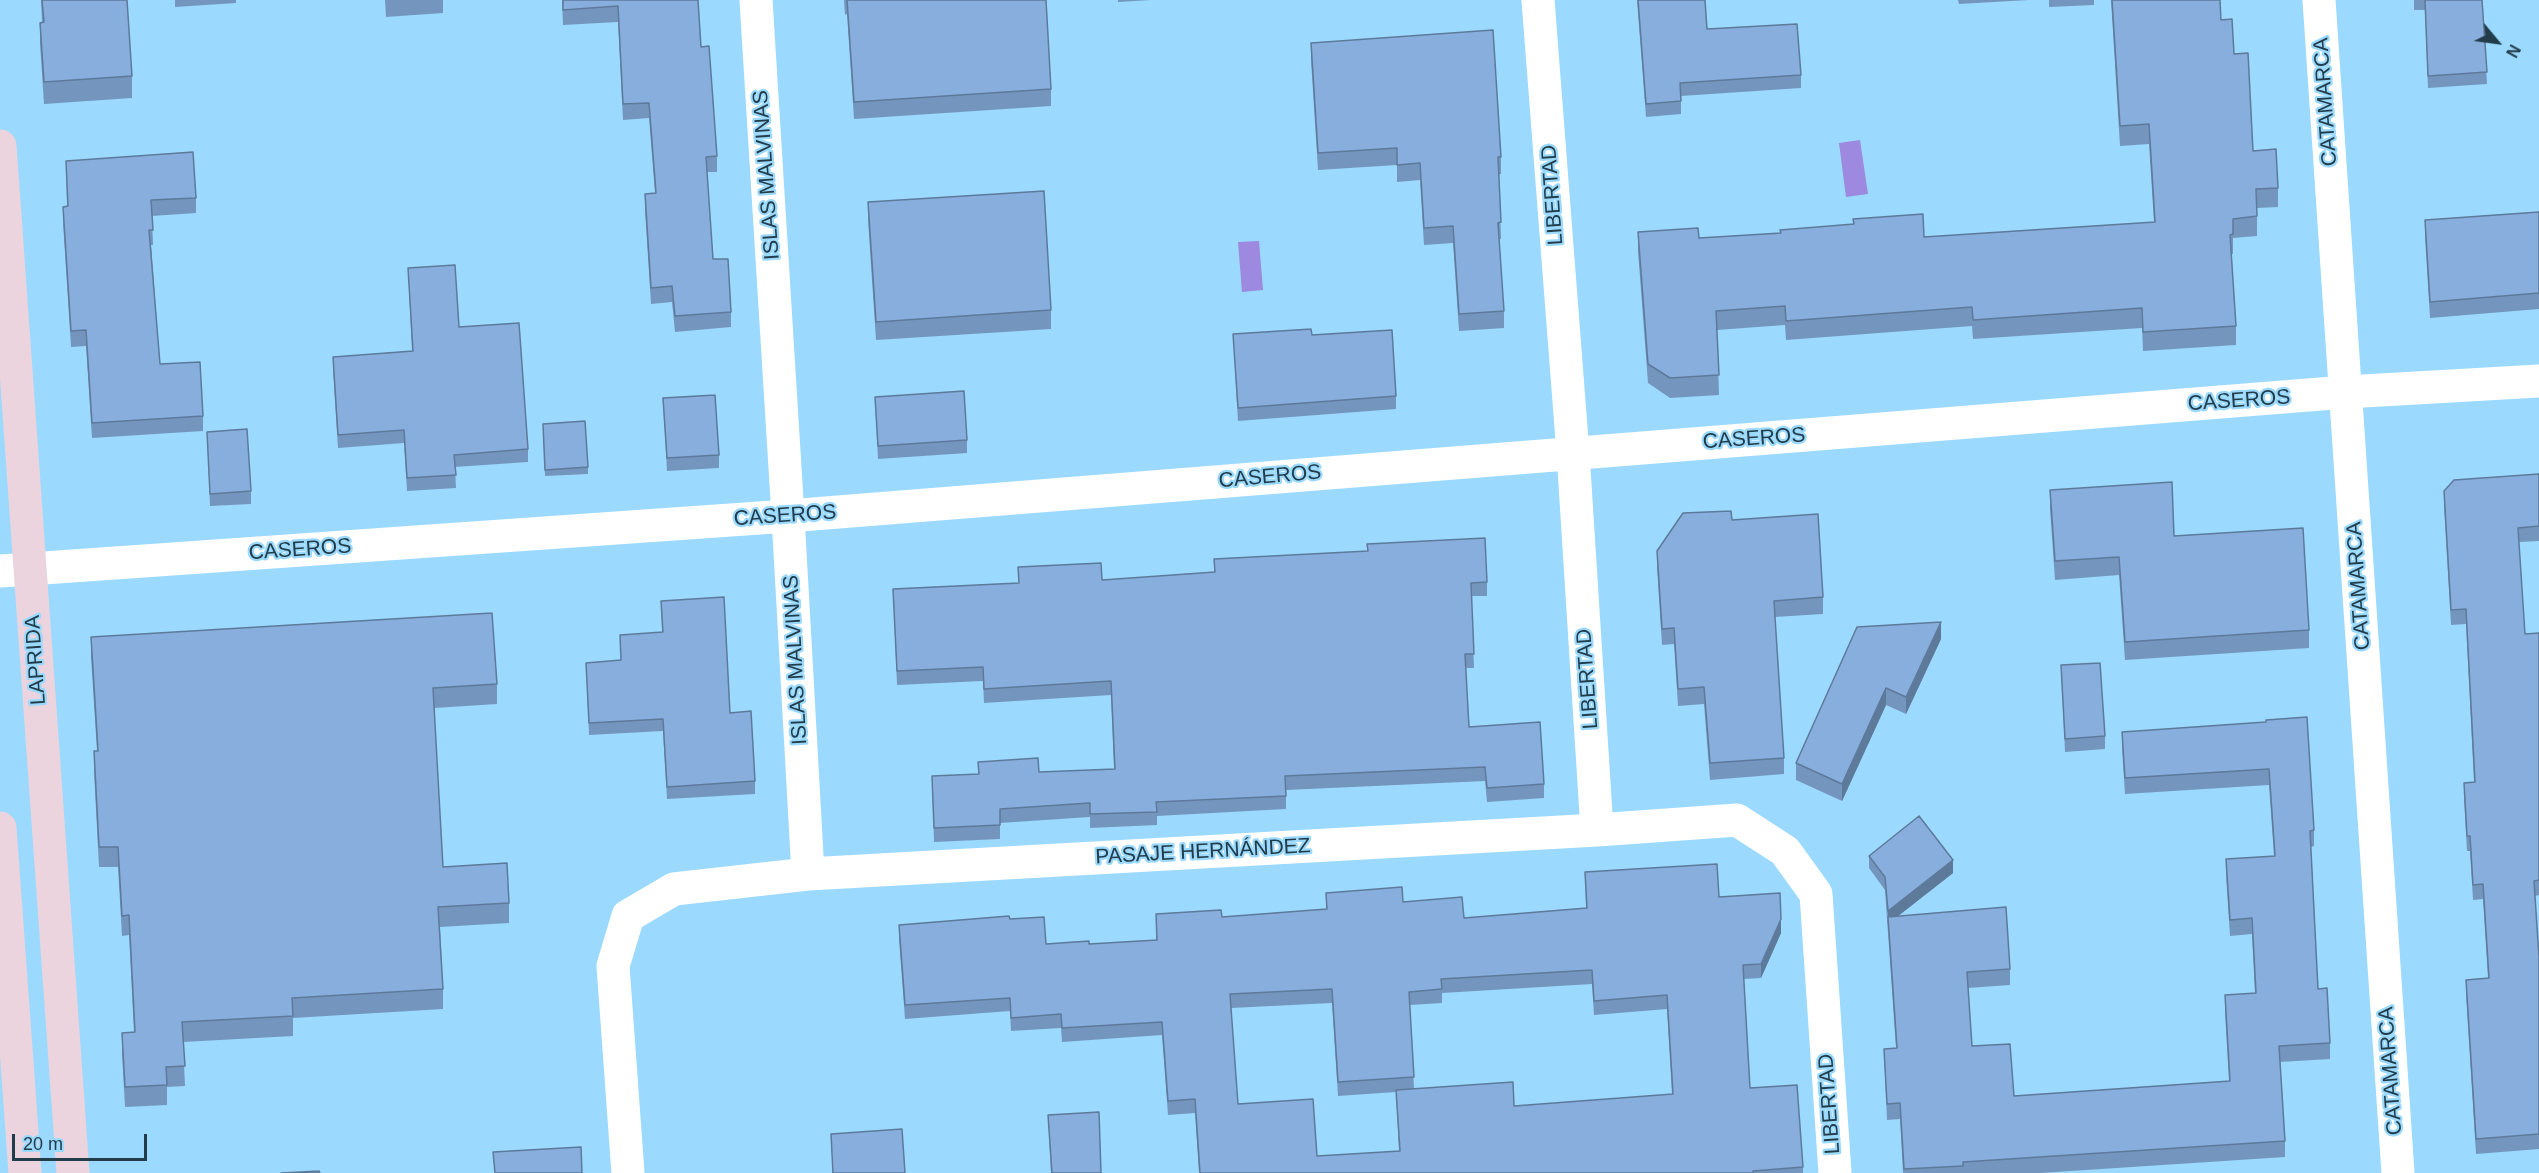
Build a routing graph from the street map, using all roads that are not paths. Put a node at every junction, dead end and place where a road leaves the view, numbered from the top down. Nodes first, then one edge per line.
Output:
1 (756, 0) edge
2 (1538, 0) edge
3 (2319, 0) edge
4 (0, 146) edge
5 (2539, 381) edge
6 (2346, 393) junction
7 (1573, 453) junction
8 (788, 516) junction
9 (15, 570) edge
10 (0, 828) edge
11 (1597, 830) junction
12 (808, 874) junction
13 (25, 1173) edge
14 (73, 1173) edge
15 (628, 1173) edge
16 (1835, 1173) edge
17 (2398, 1173) edge

1 - 8 street, ISLAS MALVINAS
2 - 7 street, LIBERTAD
3 - 6 street, CATAMARCA
4 - 9 main road, LAPRIDA
5 - 6 street, CASEROS
6 - 7 street, CASEROS
6 - 17 street, CATAMARCA
7 - 8 street, CASEROS
7 - 11 street, LIBERTAD
8 - 9 street, CASEROS
8 - 12 street, ISLAS MALVINAS
9 - 14 main road, LAPRIDA
10 - 13 main road
11 - 12 street, PASAJE HERNÁNDEZ
11 - 16 street, LIBERTAD
12 - 15 street

